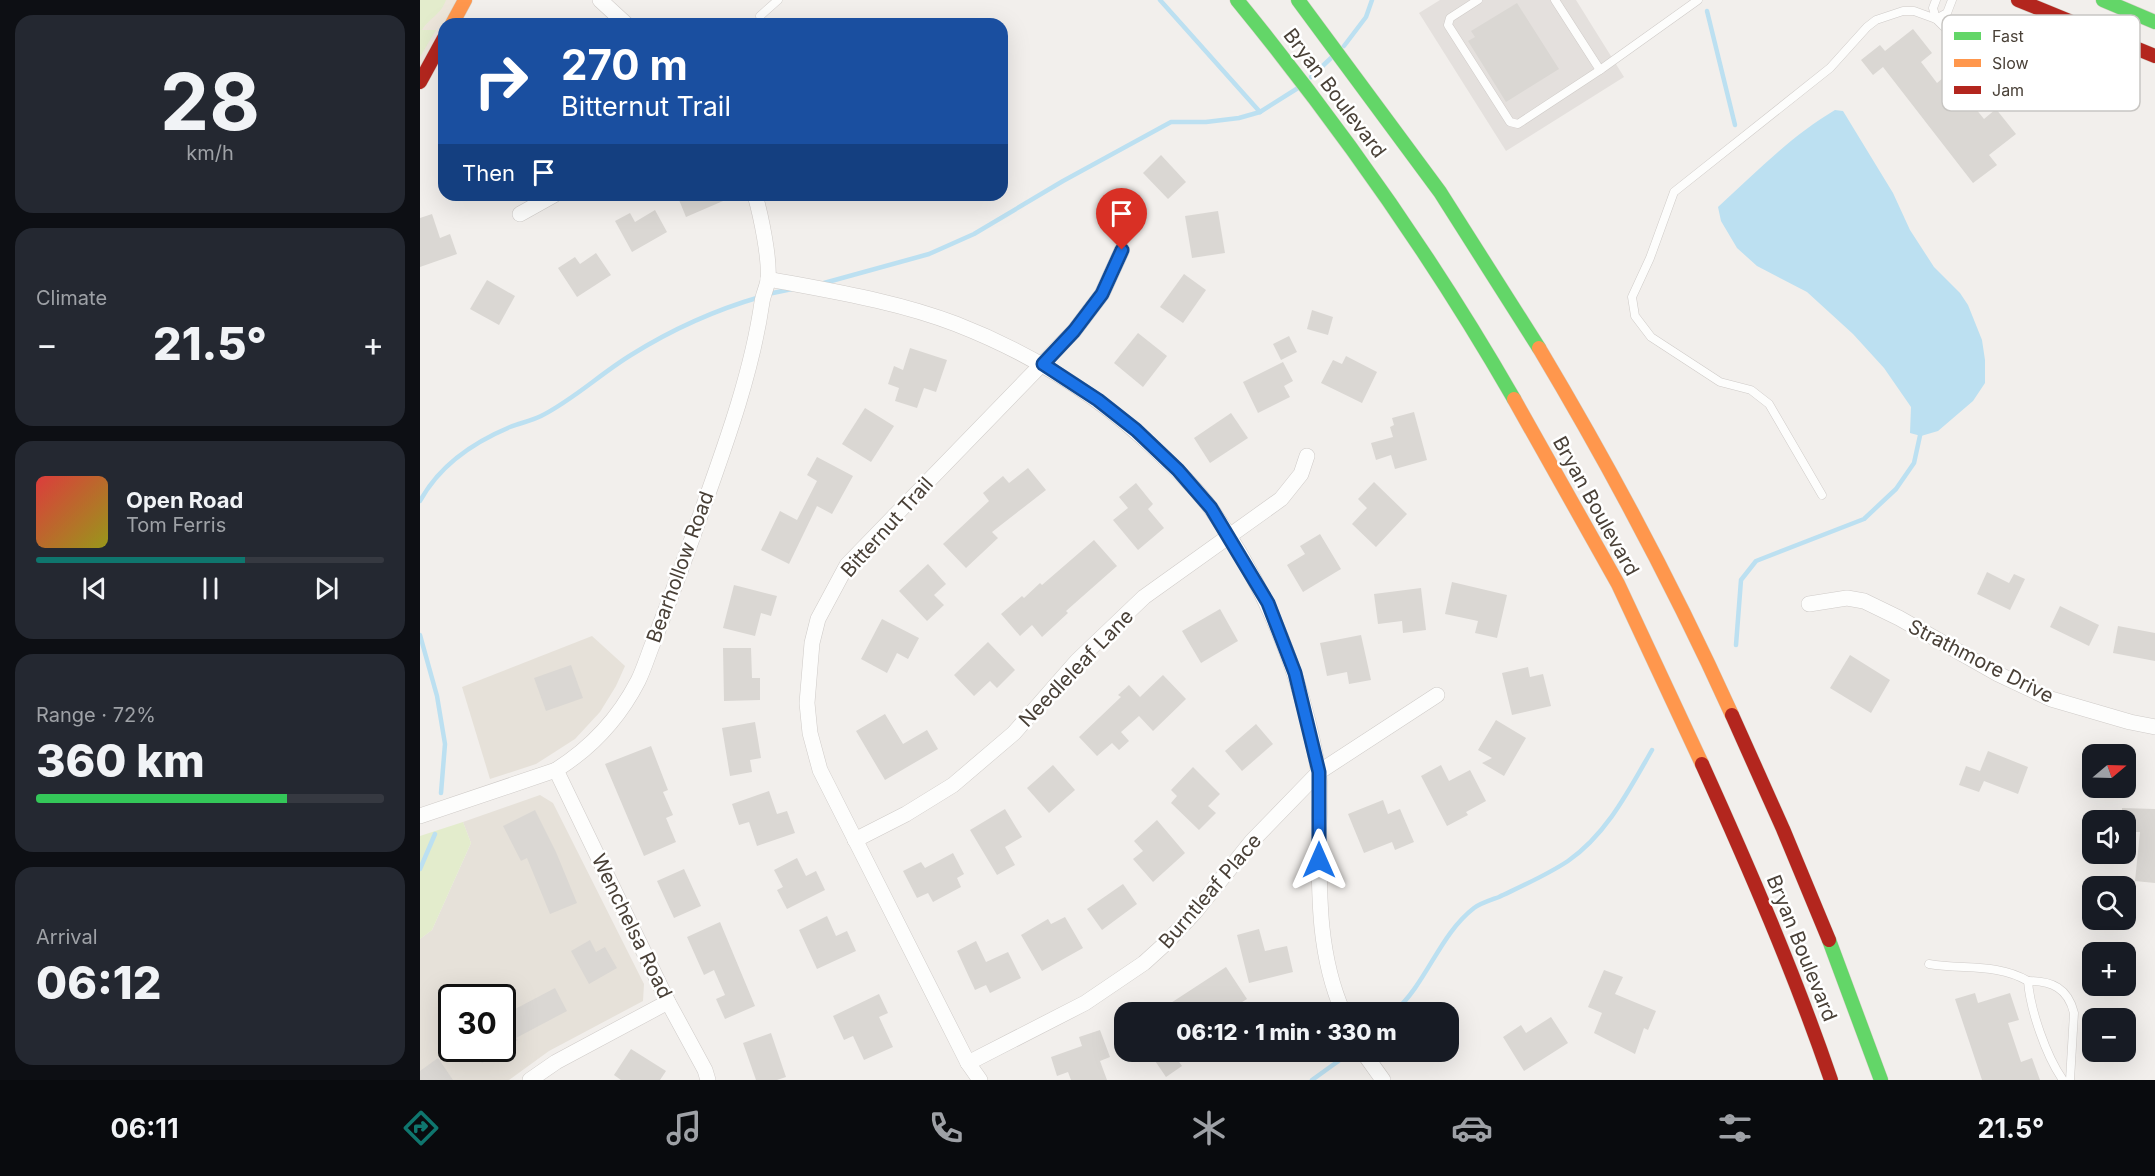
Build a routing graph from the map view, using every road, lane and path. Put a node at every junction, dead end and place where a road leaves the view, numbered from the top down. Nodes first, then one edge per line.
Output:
1 (465, 0) edge
2 (600, 0) edge
3 (778, 0) edge
4 (1237, 0) edge
5 (1298, 0) edge
6 (1478, 0) edge
7 (1554, 0) edge
8 (1698, 0) edge
9 (1935, 0) edge
10 (1953, 0) edge
11 (2018, 0) edge
12 (2103, 0) edge
13 (1943, 15) edge
14 (2055, 15) edge
15 (2138, 15) edge
16 (760, 16) dead end
17 (1942, 16) edge
18 (2140, 16) edge
19 (455, 18) edge
20 (620, 18) edge
21 (1936, 19) junction
22 (2155, 22) edge
23 (1942, 25) edge
24 (438, 49) edge
25 (2140, 50) edge
26 (2155, 56) edge
27 (1600, 70) junction
28 (420, 82) edge
29 (543, 201) edge
30 (756, 201) edge
31 (520, 214) dead end
32 (1122, 250) dead end
33 (768, 279) junction
34 (1043, 364) junction
35 (1307, 456) dead end
36 (1822, 495) dead end
37 (1229, 538) junction
38 (1809, 604) dead end
39 (1437, 695) dead end
40 (2155, 727) edge
41 (556, 770) junction
42 (1319, 772) junction
43 (420, 816) edge
44 (855, 840) junction
45 (1929, 964) dead end
46 (2028, 981) junction
47 (668, 1002) junction
48 (1340, 1002) edge
49 (1370, 1062) edge
50 (968, 1063) junction
51 (530, 1080) edge
52 (708, 1080) edge
53 (980, 1080) edge
54 (1383, 1080) edge
55 (1831, 1080) edge
56 (1881, 1080) edge
57 (2063, 1080) edge
58 (2070, 1080) edge

1 - 19 main road
2 - 20 street
3 - 16 lane
4 - 55 main road, Bryan Boulevard
5 - 56 main road, Bryan Boulevard
6 - 27 lane
7 - 27 lane
8 - 27 lane
9 - 21 lane
10 - 13 lane
11 - 14 main road
12 - 15 main road
17 - 21 lane
18 - 22 main road
21 - 23 lane
21 - 36 lane
24 - 28 main road
25 - 26 main road
29 - 31 street
30 - 33 street, Bearhollow Road
32 - 34 street, Bitternut Trail
33 - 34 street
33 - 41 street, Bearhollow Road
34 - 37 street
34 - 44 street, Bitternut Trail
35 - 37 street, Needleleaf Lane
37 - 42 street
37 - 44 street, Needleleaf Lane
38 - 40 street, Strathmore Drive
39 - 42 street, Burntleaf Place
41 - 43 street, Bearhollow Road
41 - 47 street, Wenchelsa Road
42 - 48 street
42 - 50 street, Burntleaf Place
44 - 50 street, Bitternut Trail
45 - 46 lane
46 - 57 lane
46 - 58 lane
47 - 51 street
47 - 52 street, Wenchelsa Road
49 - 54 street
50 - 53 street, Bitternut Trail

